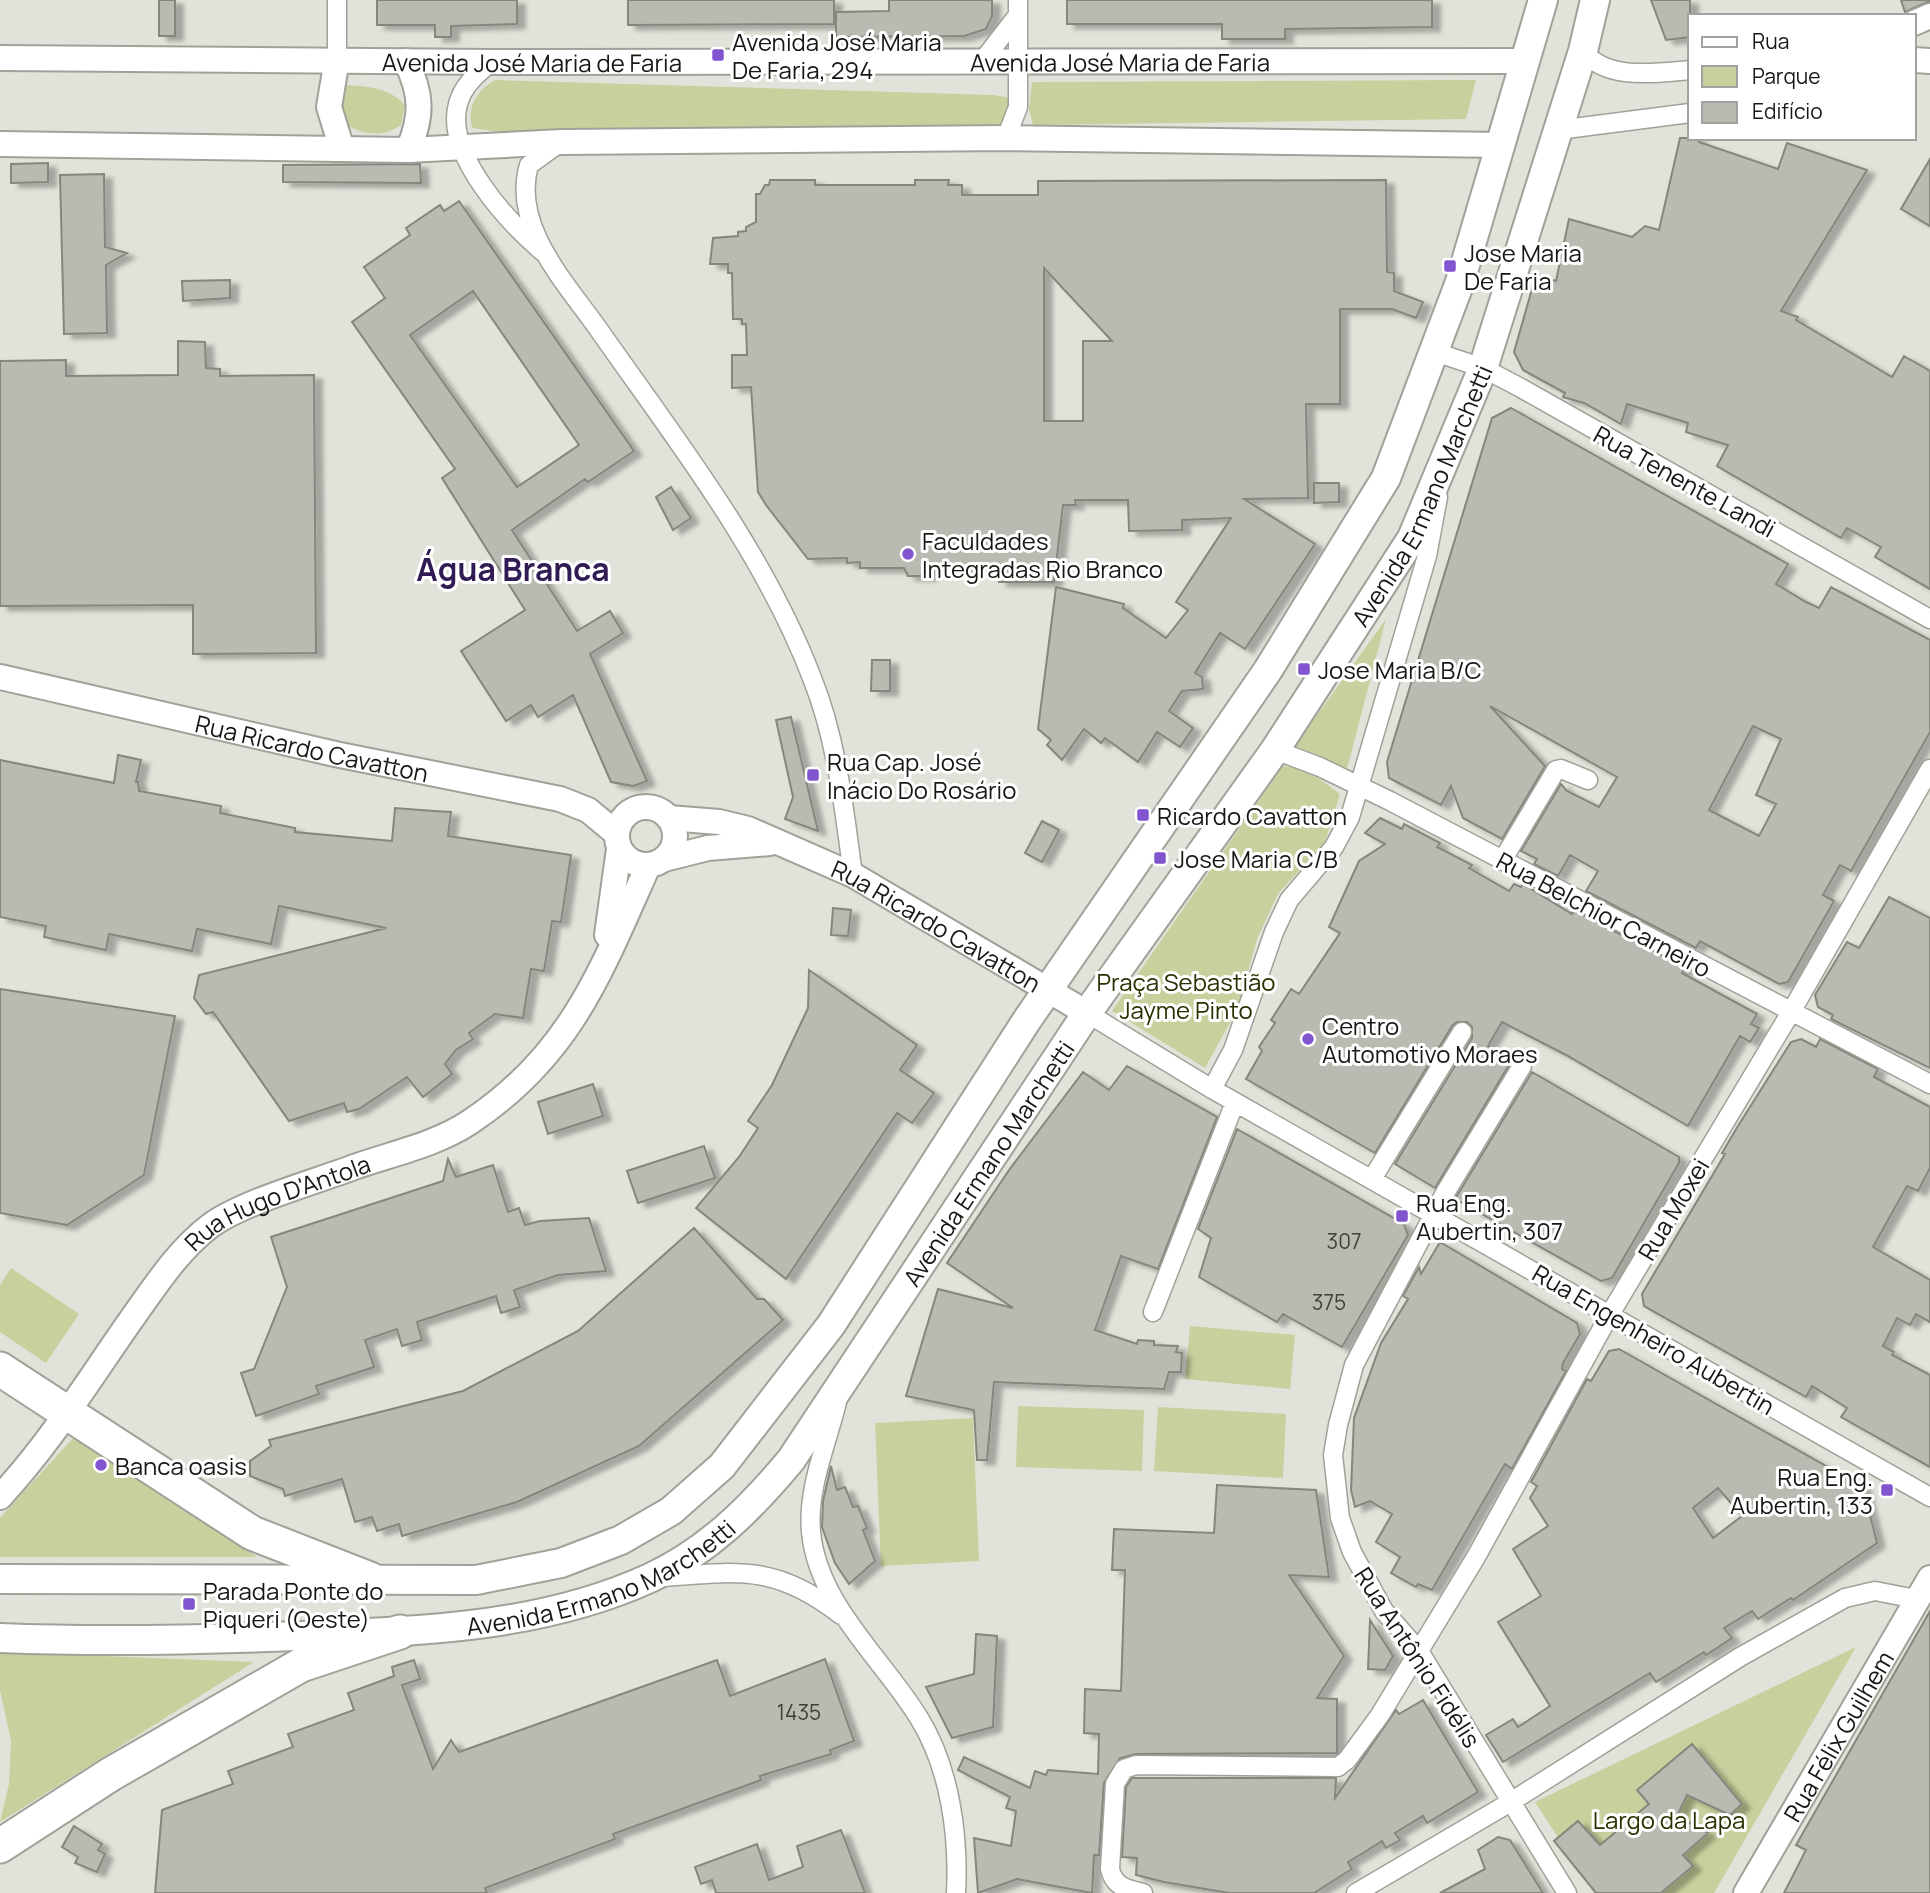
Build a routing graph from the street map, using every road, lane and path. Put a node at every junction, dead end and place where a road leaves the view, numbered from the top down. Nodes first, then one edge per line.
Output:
1 (337, 0) edge
2 (1543, 0) edge
3 (1595, 0) edge
4 (1018, 8) edge
5 (1583, 51) junction
6 (0, 58) edge
7 (337, 59) junction
8 (406, 61) junction
9 (1526, 61) junction
10 (491, 62) junction
11 (1018, 62) junction
12 (981, 63) junction
13 (1688, 70) edge
14 (1688, 113) edge
15 (1558, 130) junction
16 (1006, 138) junction
17 (562, 142) junction
18 (0, 144) edge
19 (1502, 145) junction
20 (462, 147) junction
21 (342, 149) junction
22 (408, 150) junction
23 (548, 257) junction
24 (1435, 352) junction
25 (1483, 368) junction
26 (1443, 470) junction
27 (1930, 619) edge
28 (0, 677) edge
29 (1275, 750) junction
30 (1930, 769) edge
31 (1588, 780) dead end
32 (1360, 787) junction
33 (669, 818) junction
34 (618, 842) junction
35 (782, 843) junction
36 (1502, 861) junction
37 (656, 862) junction
38 (853, 875) junction
39 (602, 969) junction
40 (1048, 989) junction
41 (1791, 1012) junction
42 (1087, 1013) junction
43 (1462, 1032) dead end
44 (1521, 1066) dead end
45 (1930, 1084) edge
46 (1212, 1089) junction
47 (1235, 1102) junction
48 (1372, 1179) junction
49 (1435, 1214) junction
50 (1153, 1312) dead end
51 (1610, 1314) junction
52 (0, 1369) edge
53 (843, 1378) junction
54 (68, 1412) junction
55 (0, 1497) edge
56 (1930, 1497) edge
57 (650, 1577) junction
58 (1930, 1578) edge
59 (0, 1579) edge
60 (370, 1579) junction
61 (1916, 1599) junction
62 (847, 1619) junction
63 (400, 1632) junction
64 (0, 1638) edge
65 (1419, 1651) junction
66 (1509, 1803) junction
67 (0, 1846) edge
68 (956, 1893) edge
69 (1143, 1893) edge
70 (1356, 1893) edge
71 (1567, 1893) edge
72 (1746, 1893) edge

1 - 7 street
2 - 9 main road, Avenida Ermano Marchetti
3 - 5 main road, Avenida Ermano Marchetti
4 - 11 street
4 - 12 street
5 - 13 street
5 - 15 main road, Avenida Ermano Marchetti
6 - 7 street, Avenida José Maria de Faria
7 - 8 street, Avenida José Maria de Faria
7 - 21 street
8 - 10 street, Avenida José Maria de Faria
8 - 22 street
9 - 11 street, Avenida José Maria de Faria
9 - 19 main road, Avenida Ermano Marchetti
10 - 12 street, Avenida José Maria de Faria
10 - 20 street
11 - 12 street, Avenida José Maria de Faria
11 - 16 street
14 - 15 street
15 - 25 main road, Avenida Ermano Marchetti
16 - 17 street
16 - 19 street
17 - 20 street
17 - 23 street
18 - 21 street
19 - 24 main road, Avenida Ermano Marchetti
20 - 22 street
20 - 23 street
21 - 22 street
23 - 38 street
24 - 25 street, Rua Tenente Landi
24 - 40 main road, Avenida Ermano Marchetti
25 - 26 main road, Avenida Ermano Marchetti
25 - 27 street, Rua Tenente Landi
26 - 29 main road, Avenida Ermano Marchetti
26 - 32 street
28 - 34 street, Rua Ricardo Cavatton
29 - 32 street, Rua Belchior Carneiro
29 - 42 main road, Avenida Ermano Marchetti
30 - 41 street, Rua Moxei
31 - 36 street
32 - 36 street, Rua Belchior Carneiro
32 - 46 street
33 - 34 street
33 - 35 street, Rua Ricardo Cavatton
33 - 37 street
34 - 37 street
34 - 39 street, Rua Hugo D'Antola
35 - 37 street, Rua Ricardo Cavatton
35 - 38 street, Rua Ricardo Cavatton
36 - 41 street, Rua Belchior Carneiro
37 - 39 street, Rua Hugo D'Antola
38 - 40 street, Rua Ricardo Cavatton
39 - 54 street, Rua Hugo D'Antola
40 - 42 street, Rua Ricardo Cavatton
40 - 60 main road, Avenida Ermano Marchetti
41 - 45 street, Rua Belchior Carneiro
41 - 51 street, Rua Moxei
42 - 46 street, Rua Engenheiro Aubertin
42 - 53 main road, Avenida Ermano Marchetti
43 - 48 street
44 - 49 street, Rua Antônio Fidélis
46 - 47 street, Rua Engenheiro Aubertin
47 - 48 street, Rua Engenheiro Aubertin
47 - 50 street
48 - 49 street, Rua Engenheiro Aubertin
49 - 51 street, Rua Engenheiro Aubertin
49 - 65 street, Rua Antônio Fidélis
51 - 56 street, Rua Engenheiro Aubertin
51 - 65 street, Rua Moxei
52 - 54 highway
53 - 57 main road, Avenida Ermano Marchetti
53 - 62 street
54 - 55 street, Rua Hugo D'Antola
54 - 60 highway
57 - 62 street
57 - 63 main road, Avenida Ermano Marchetti
58 - 61 street, Rua Félix Guilhem
59 - 60 main road, Avenida Ermano Marchetti
61 - 66 street
61 - 72 street, Rua Félix Guilhem
62 - 68 street
63 - 64 main road, Avenida Ermano Marchetti
63 - 67 highway
65 - 66 street, Rua Antônio Fidélis
65 - 69 street, Rua Moxei
66 - 70 street
66 - 71 street, Rua Antônio Fidélis

